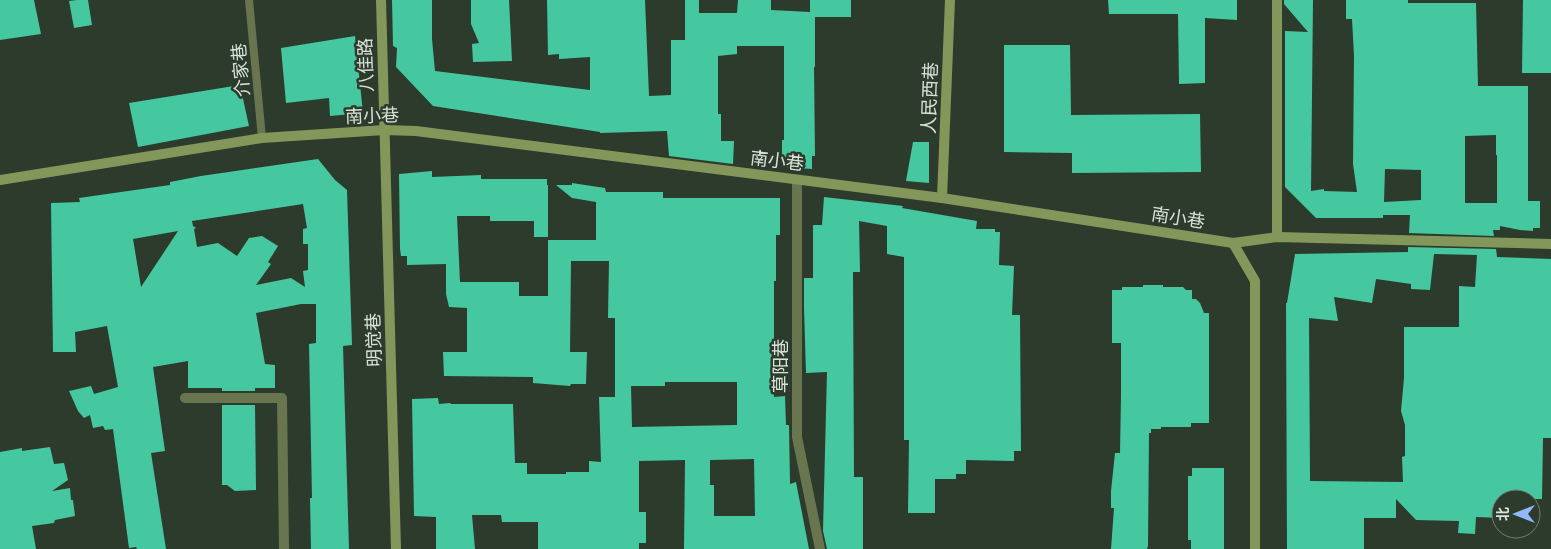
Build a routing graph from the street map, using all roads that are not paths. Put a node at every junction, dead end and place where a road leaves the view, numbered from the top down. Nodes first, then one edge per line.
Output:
1 (249, 0) edge
2 (381, 0) edge
3 (950, 0) edge
4 (1277, 0) edge
5 (384, 130) junction
6 (262, 138) junction
7 (0, 180) edge
8 (797, 180) junction
9 (942, 198) junction
10 (1277, 237) junction
11 (1233, 243) junction
12 (1551, 244) edge
13 (185, 398) dead end
14 (284, 549) edge
15 (396, 549) edge
16 (820, 549) edge
17 (1256, 549) edge

1 - 6 lane, 介家巷
2 - 5 street, 八佳路
3 - 9 street, 人民西巷
4 - 10 street
5 - 6 street, 南小巷
5 - 8 street, 南小巷
5 - 15 street, 明觉巷
6 - 7 street, 南小巷
8 - 9 street, 南小巷
8 - 16 street, 草阳巷
9 - 11 street, 南小巷
10 - 11 street, 南小巷
10 - 12 street, 南小巷
11 - 17 street
13 - 14 street

